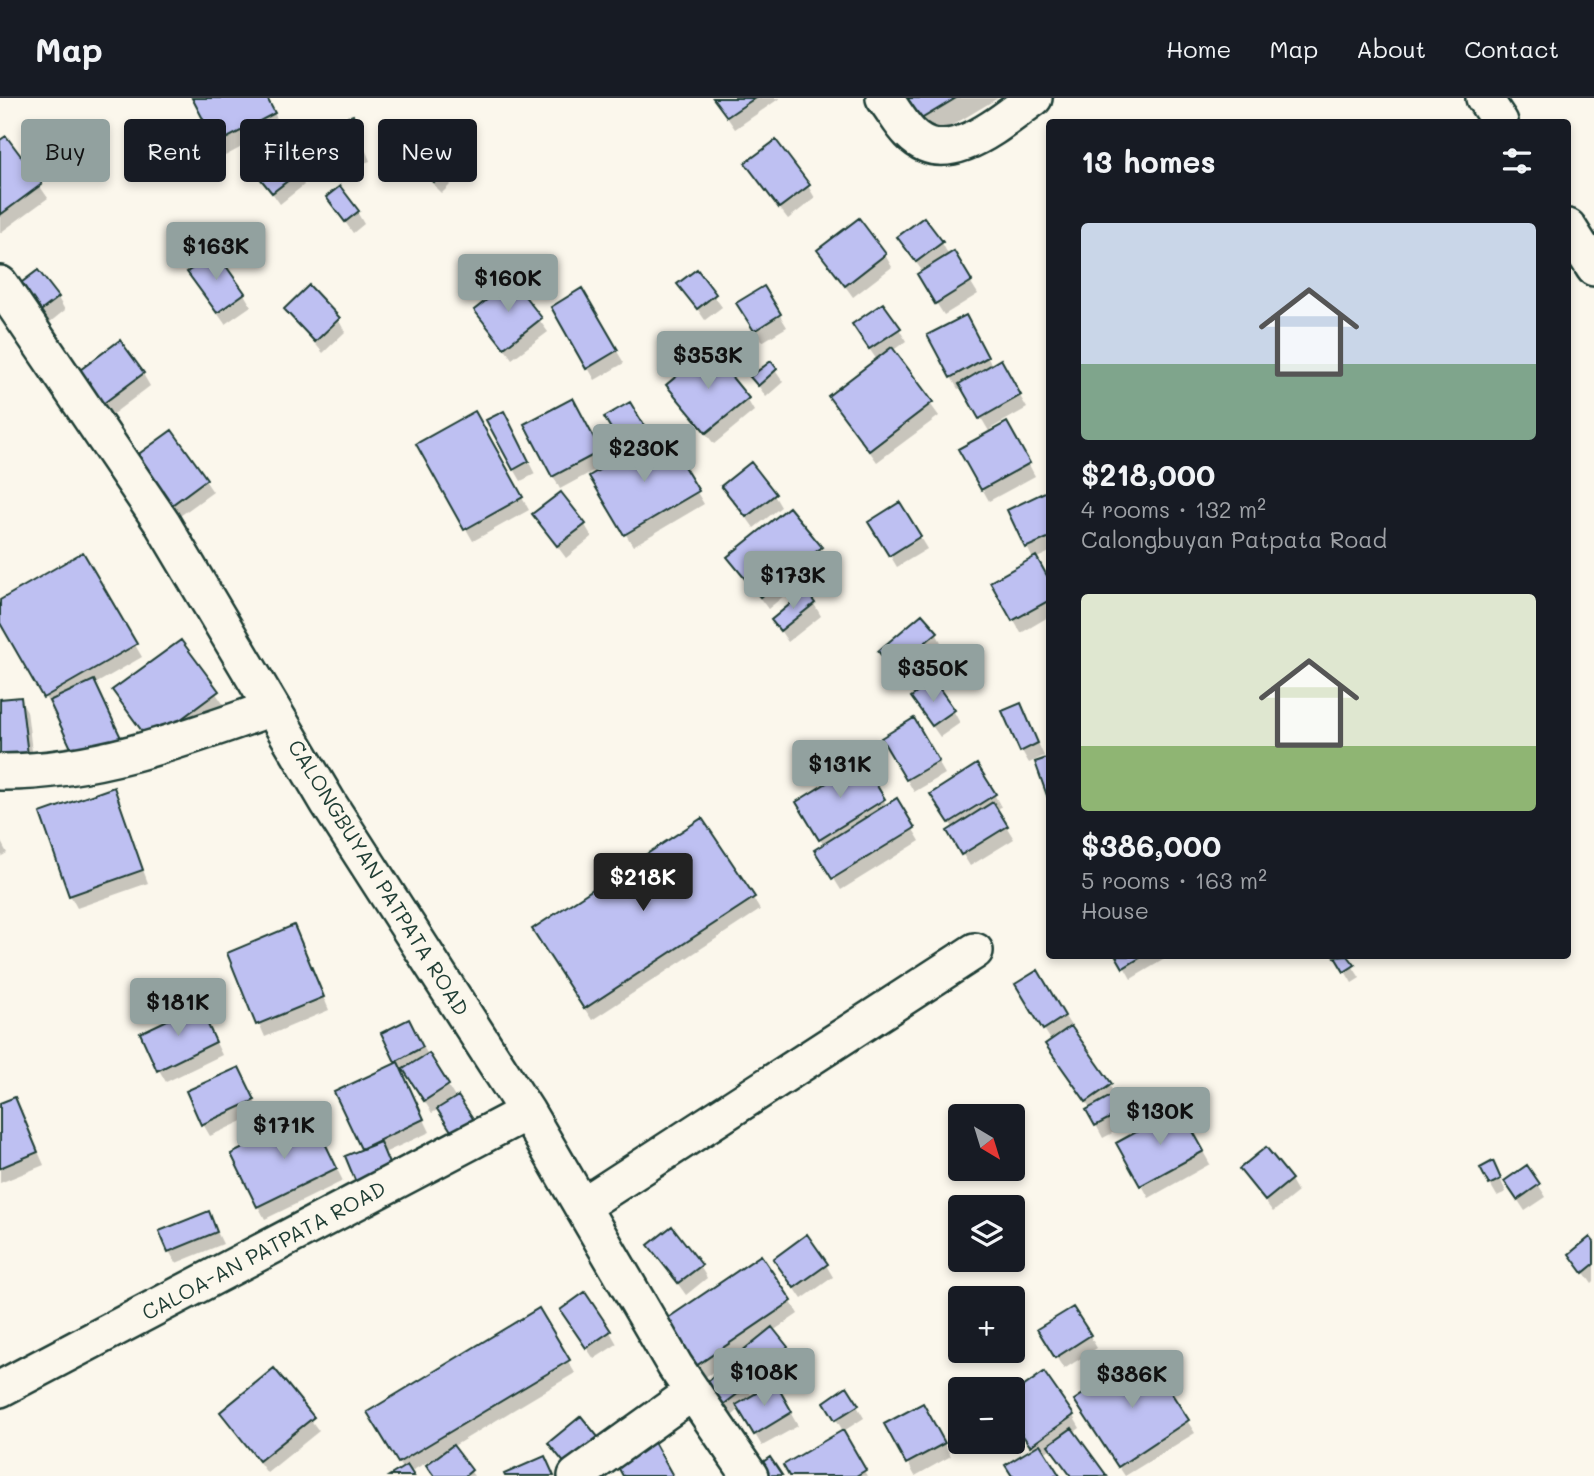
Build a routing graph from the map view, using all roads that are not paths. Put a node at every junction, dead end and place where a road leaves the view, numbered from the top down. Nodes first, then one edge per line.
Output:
1 (884, 98) edge
2 (1034, 98) edge
3 (1484, 98) edge
4 (1498, 119) edge
5 (1571, 233) edge
6 (1594, 268) edge
7 (0, 284) edge
8 (272, 708) junction
9 (0, 772) edge
10 (975, 951) dead end
11 (527, 1112) junction
12 (582, 1206) junction
13 (0, 1390) edge
14 (693, 1392) junction
15 (576, 1476) edge
16 (750, 1476) edge

1 - 2 street
3 - 4 street
5 - 6 street
7 - 8 street, CALONGBUYAN PATPATA ROAD
8 - 9 street
8 - 11 street, CALONGBUYAN PATPATA ROAD
10 - 12 street
11 - 12 street, CALONGBUYAN PATPATA ROAD
11 - 13 street, CALOA-AN PATPATA ROAD
12 - 14 street, CALONGBUYAN PATPATA ROAD
14 - 15 street
14 - 16 street, CALONGBUYAN PATPATA ROAD

